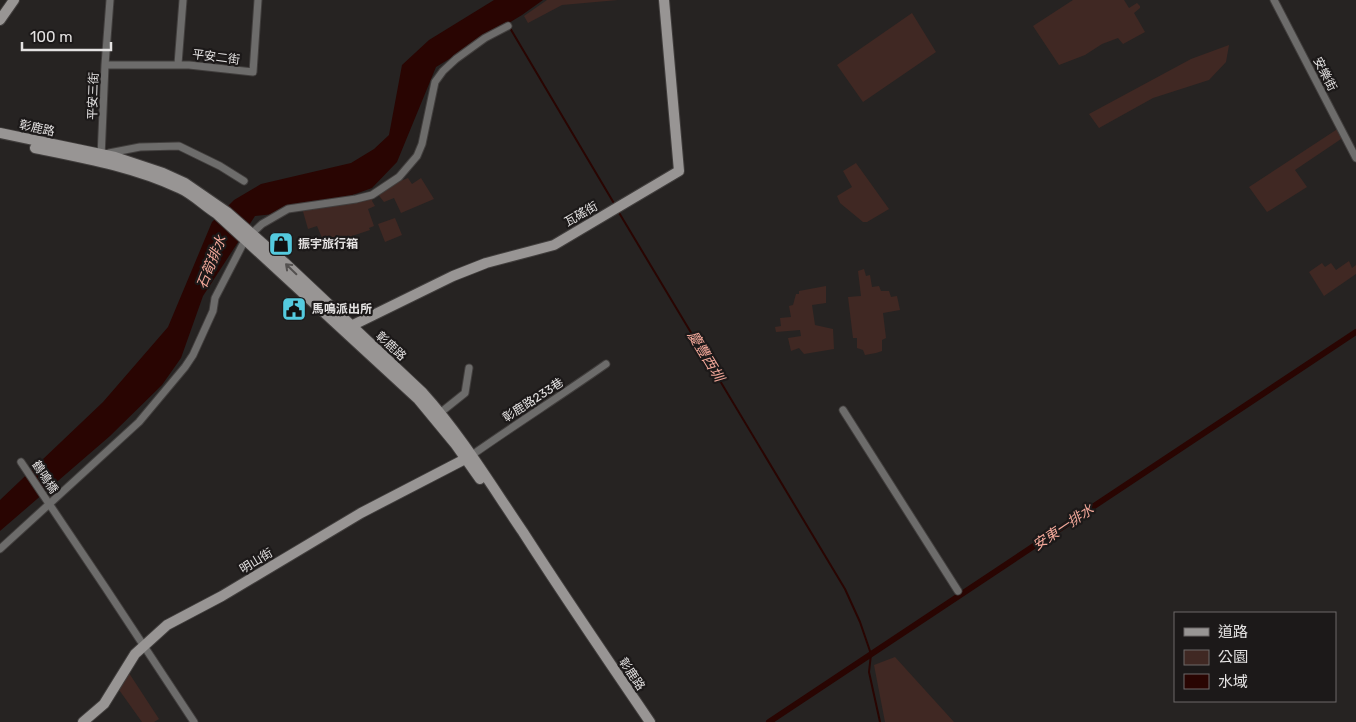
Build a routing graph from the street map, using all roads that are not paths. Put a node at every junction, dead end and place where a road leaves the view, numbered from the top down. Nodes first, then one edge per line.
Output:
1 (14, 0) edge
2 (110, 0) edge
3 (183, 0) edge
4 (258, 0) edge
5 (664, 0) edge
6 (1274, 0) edge
7 (0, 20) edge
8 (508, 26) dead end
9 (178, 64) junction
10 (105, 65) junction
11 (0, 133) edge
12 (0, 140) edge
13 (101, 158) junction
14 (1356, 158) edge
15 (244, 181) dead end
16 (247, 236) junction
17 (332, 320) junction
18 (351, 326) junction
19 (606, 364) dead end
20 (469, 368) dead end
21 (420, 396) junction
22 (842, 410) dead end
23 (440, 413) junction
24 (469, 457) junction
25 (21, 462) dead end
26 (49, 504) junction
27 (0, 549) edge
28 (958, 591) dead end
29 (143, 645) junction
30 (597, 650) junction
31 (82, 722) edge
32 (194, 722) edge
33 (641, 722) edge
34 (650, 722) edge

1 - 7 main road
2 - 10 street, 平安三街
3 - 9 street
4 - 9 street, 平安二街
5 - 18 main road, 瓦磘街
6 - 14 street, 安樂街
8 - 16 street
9 - 10 street, 平安二街
10 - 13 street, 平安三街
11 - 13 main road, 彰鹿路
12 - 13 main road, 彰鹿路
13 - 15 street
13 - 16 main road, 彰鹿路
16 - 17 main road, 彰鹿路
18 -> 16 main road, 彰鹿路
16 - 26 street
17 - 18 main road
17 - 21 main road, 彰鹿路
18 - 21 main road, 彰鹿路
19 - 24 street, 彰鹿路233巷
20 - 23 street
21 - 23 main road, 彰鹿路
21 - 24 main road, 彰鹿路
22 - 28 street
23 - 24 main road, 彰鹿路
24 - 29 main road, 明山街
24 - 30 main road, 彰鹿路
25 - 26 street, 鶴鳴橋
26 - 27 street
26 - 29 street, 鶴鳴橋
29 - 31 main road, 明山街
29 - 32 street, 鶴鳴橋
30 - 33 main road, 彰鹿路
30 - 34 main road, 彰鹿路

